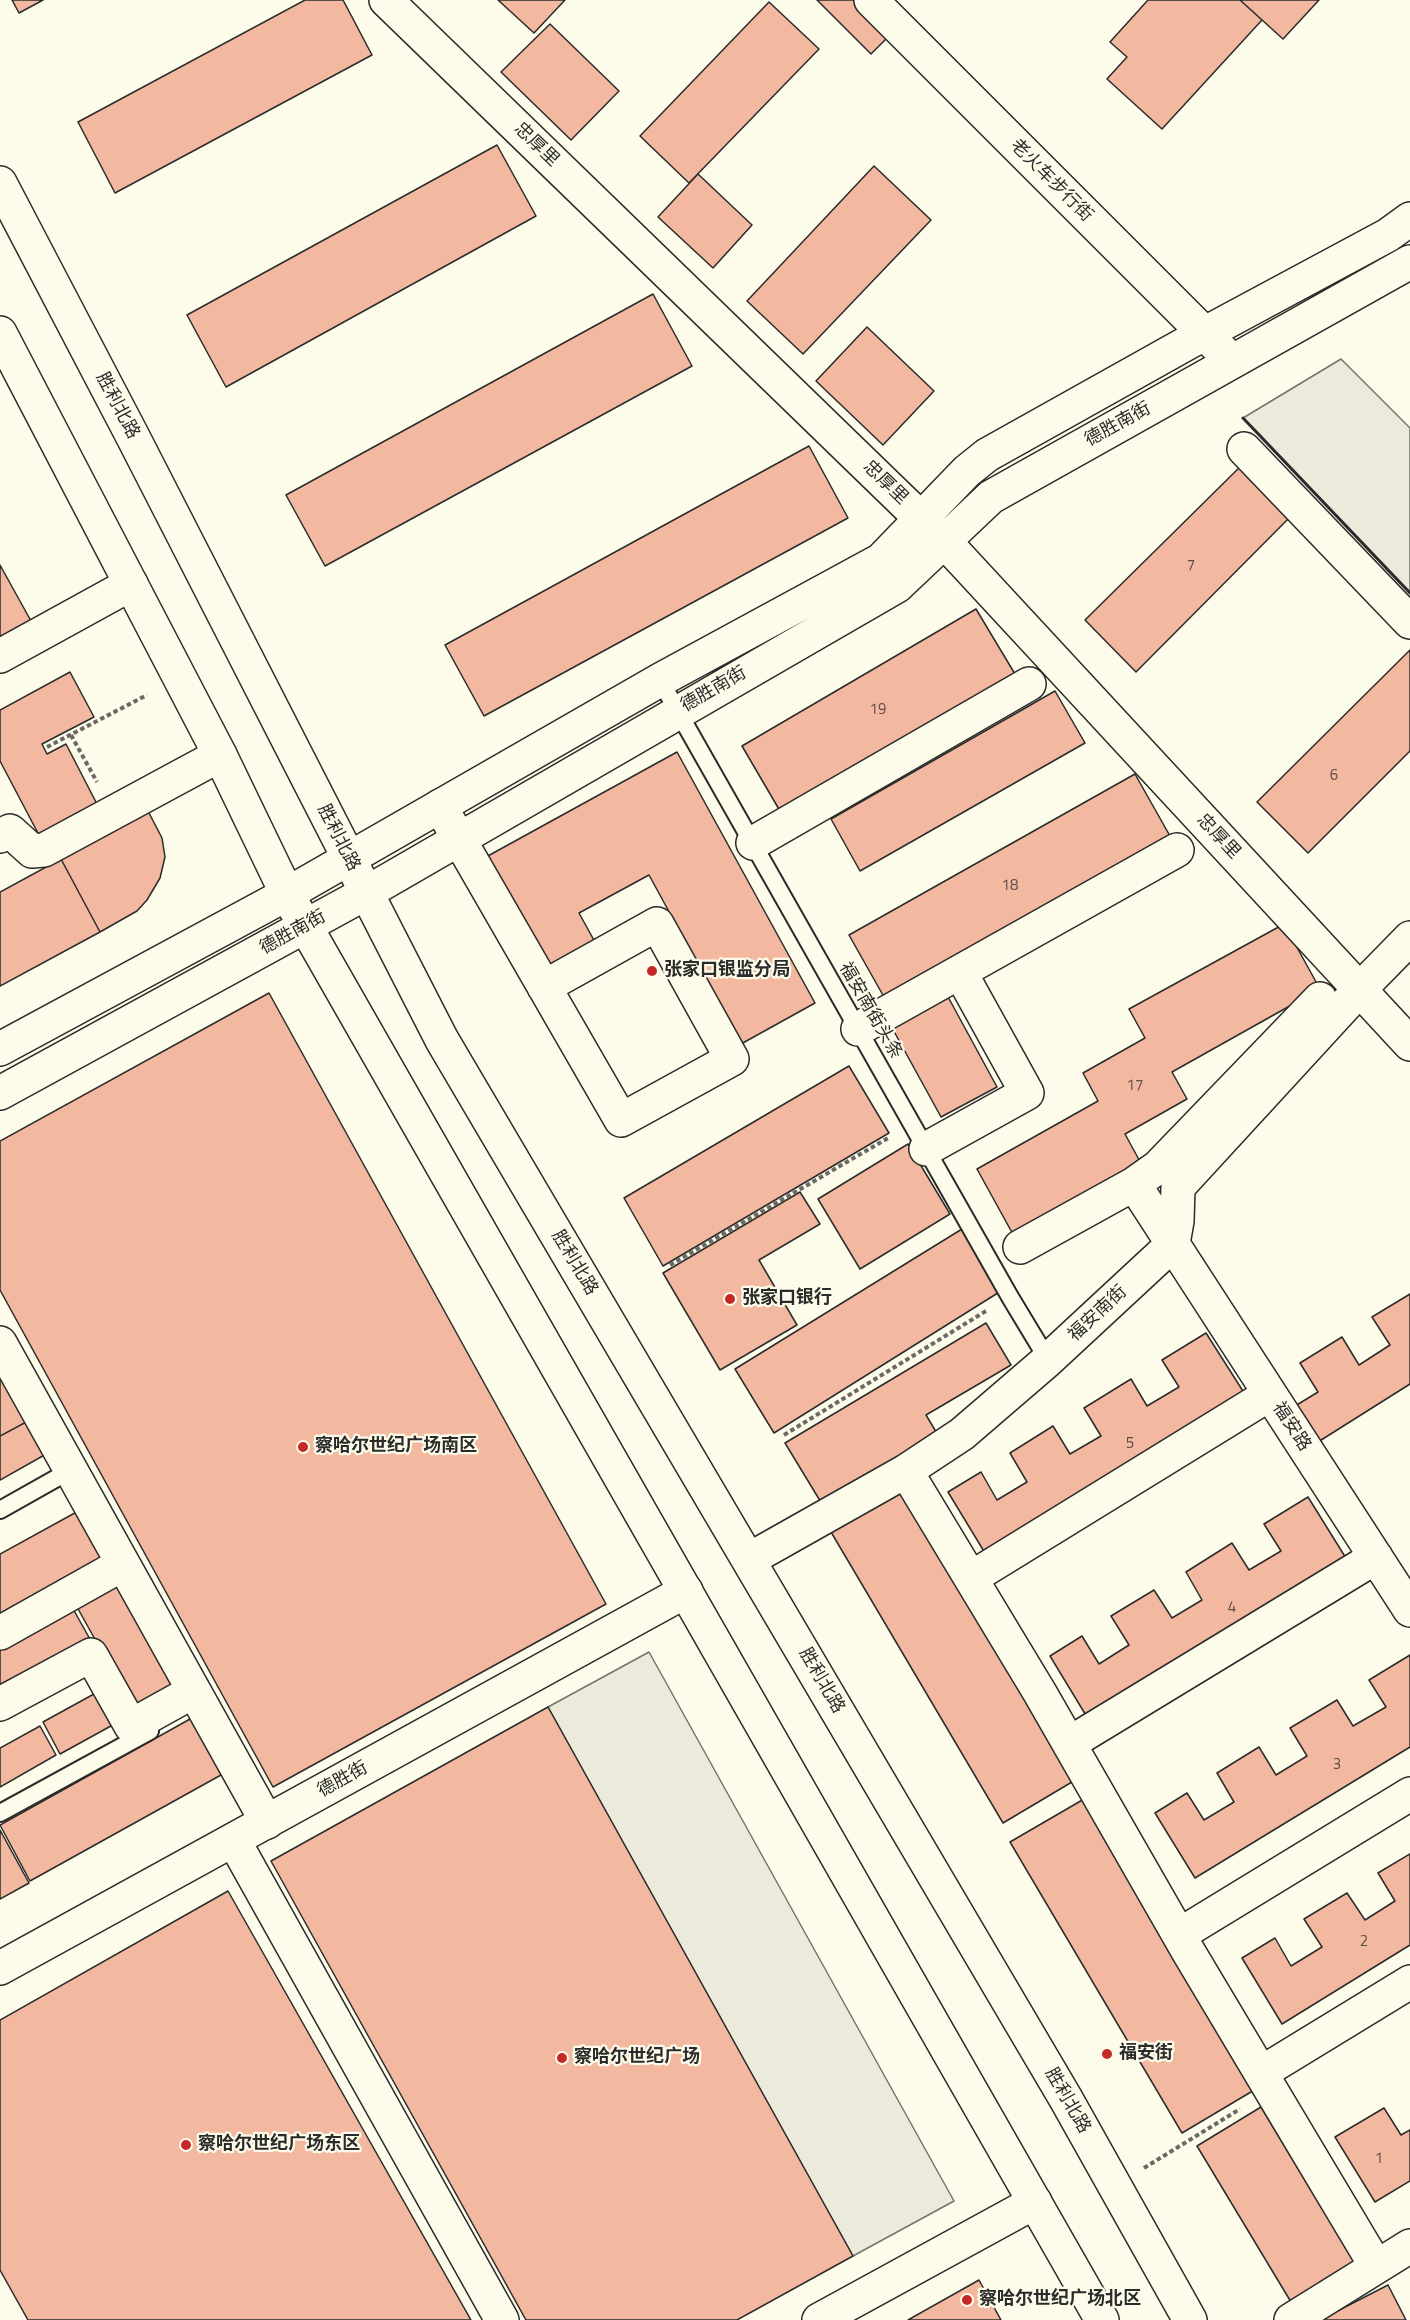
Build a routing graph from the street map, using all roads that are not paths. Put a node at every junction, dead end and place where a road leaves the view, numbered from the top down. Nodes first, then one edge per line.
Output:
1 (386, 0) edge
2 (871, 0) edge
3 (0, 183) edge
4 (1403, 226) edge
5 (1410, 262) edge
6 (0, 333) edge
7 (1204, 334) junction
8 (1232, 361) junction
9 (1244, 449) dead end
10 (921, 518) junction
11 (945, 542) junction
12 (131, 584) junction
13 (1410, 622) edge
14 (0, 656) edge
15 (660, 680) junction
16 (1029, 684) dead end
17 (678, 711) junction
18 (220, 755) junction
19 (440, 806) junction
20 (3, 826) edge
21 (459, 839) junction
22 (753, 843) junction
23 (1177, 850) dead end
24 (349, 859) junction
25 (366, 893) junction
26 (287, 894) junction
27 (306, 926) junction
28 (1410, 938) edge
29 (960, 972) junction
30 (544, 987) junction
31 (1359, 990) junction
32 (1320, 999) dead end
33 (858, 1029) junction
34 (1410, 1044) edge
35 (0, 1049) edge
36 (0, 1093) edge
37 (919, 1136) junction
38 (1134, 1184) junction
39 (1173, 1244) junction
40 (1020, 1247) dead end
41 (0, 1343) edge
42 (1048, 1360) junction
43 (1270, 1394) junction
44 (70, 1470) junction
45 (906, 1471) junction
46 (0, 1510) edge
47 (1376, 1557) junction
48 (750, 1559) junction
49 (123, 1564) junction
50 (971, 1578) junction
51 (686, 1592) junction
52 (1410, 1610) edge
53 (0, 1633) edge
54 (198, 1698) junction
55 (0, 1704) edge
56 (1070, 1743) junction
57 (1410, 1794) edge
58 (0, 1813) edge
59 (267, 1822) junction
60 (234, 1841) junction
61 (1179, 1935) junction
62 (0, 1968) edge
63 (1410, 1982) edge
64 (1266, 2082) junction
65 (1035, 2202) junction
66 (1410, 2246) edge
67 (1376, 2266) junction
68 (502, 2320) edge
69 (819, 2320) edge
70 (1102, 2320) edge
71 (1190, 2320) edge
72 (1292, 2320) edge

1 - 10 main road, 忠厚里
2 - 7 main road, 老火车步行街
3 - 24 main road, 胜利北路
4 - 7 main road, 德胜南街
5 - 8 main road, 德胜南街
6 - 12 main road
7 - 8 main road, 老火车步行街
7 - 10 main road, 德胜南街
8 - 11 main road, 德胜南街
9 - 13 main road
10 - 11 main road, 忠厚里
10 - 15 main road, 德胜南街
11 - 17 main road, 德胜南街
11 - 31 main road, 忠厚里
12 - 14 main road
12 - 18 main road
15 - 17 lane, 福安南街头条
15 - 19 main road, 德胜南街
16 - 22 main road
17 - 21 main road, 德胜南街
17 - 22 lane, 福安南街头条
18 - 20 main road
18 - 26 main road
19 - 21 main road
19 - 24 main road, 德胜南街
21 - 25 main road, 德胜南街
21 - 30 main road
22 - 33 lane, 福安南街头条
23 - 29 main road
24 - 25 main road, 胜利北路
24 - 26 main road, 德胜南街
25 - 27 main road, 德胜南街
25 - 48 main road, 胜利北路
26 - 27 main road
26 - 35 main road, 德胜南街
27 - 36 main road, 德胜南街
27 - 51 main road
28 - 31 main road
29 - 33 main road
29 - 37 main road
30 - 30 main road
31 - 34 main road, 忠厚里
31 - 39 main road
32 - 38 main road
33 - 37 lane, 福安南街头条
37 - 42 lane, 福安南街头条
38 - 39 main road, 福安路
38 - 40 main road
39 - 42 main road, 福安南街
39 - 43 main road, 福安路
41 - 44 main road
42 - 45 main road, 福安南街
43 - 47 main road, 福安路
43 - 50 main road
44 - 46 lane
44 - 49 main road
45 - 48 main road, 福安南街
45 - 50 main road
47 - 52 main road, 福安路
47 - 56 main road
48 - 71 main road, 胜利北路
49 - 53 main road
49 - 54 main road
50 - 56 main road
51 - 59 main road, 德胜街
51 - 65 main road
54 - 55 main road
54 - 58 lane
54 - 59 main road
56 - 61 main road
57 - 61 main road
59 - 60 main road, 德胜街
60 - 62 main road, 德胜街
60 - 68 main road
61 - 64 main road
63 - 64 main road
64 - 67 main road
65 - 69 main road
65 - 70 main road
66 - 67 main road
67 - 72 main road

